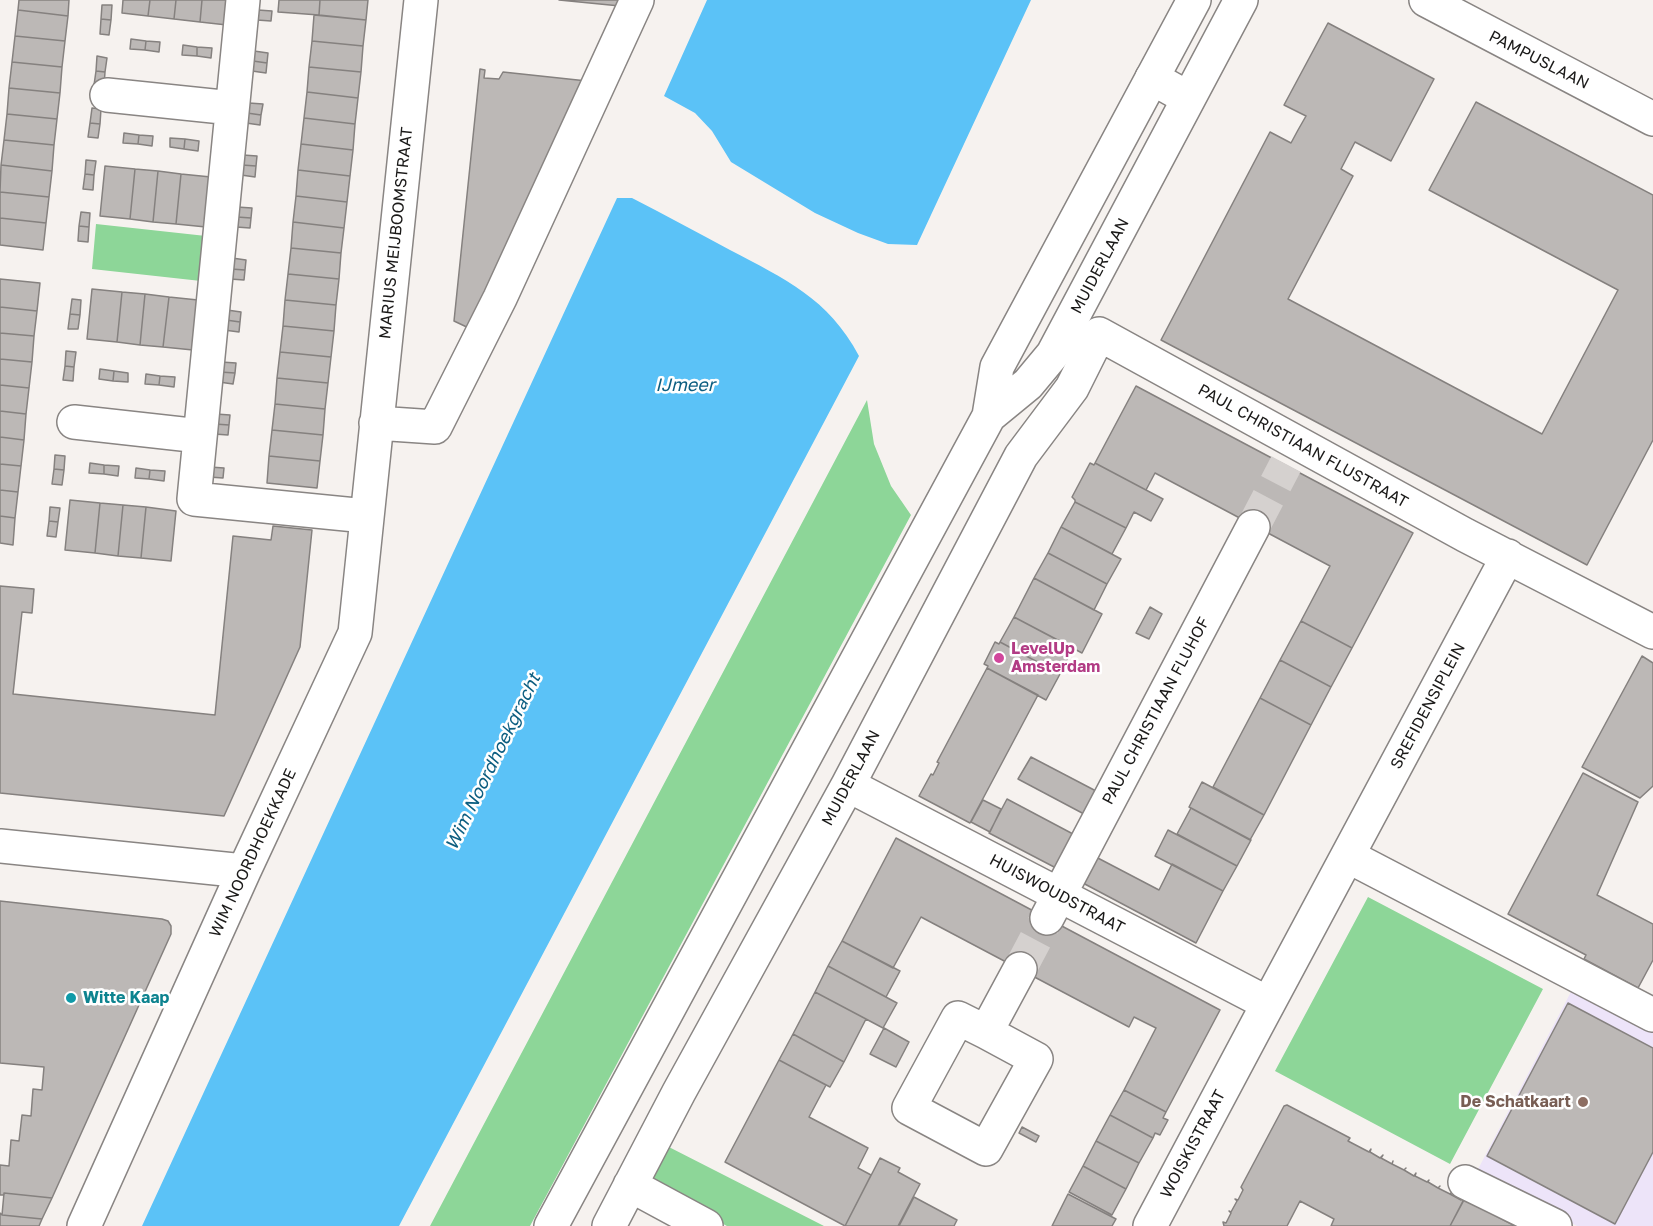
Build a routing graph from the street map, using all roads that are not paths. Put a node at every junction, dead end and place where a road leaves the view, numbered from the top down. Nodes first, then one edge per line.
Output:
1 (243, 0) edge
2 (421, 0) edge
3 (637, 0) edge
4 (1194, 0) edge
5 (1241, 0) edge
6 (1426, 0) edge
7 (1152, 78) junction
8 (106, 95) dead end
9 (1188, 98) junction
10 (232, 108) junction
11 (1653, 119) edge
12 (1099, 334) joint
13 (989, 416) junction
14 (74, 422) dead end
15 (376, 423) junction
16 (200, 436) junction
17 (372, 467) joint
18 (366, 516) junction
19 (1252, 527) tunnel mouth
20 (1508, 556) junction
21 (1653, 632) edge
22 (848, 784) junction
23 (0, 846) edge
24 (1348, 856) junction
25 (244, 870) junction
26 (1053, 906) junction
27 (1020, 969) tunnel mouth
28 (1267, 1003) junction
29 (1653, 1015) edge
30 (986, 1032) dead end
31 (1237, 1062) joint
32 (1465, 1182) dead end
33 (630, 1185) junction
34 (84, 1226) edge
35 (551, 1226) edge
36 (609, 1226) edge
37 (706, 1226) edge
38 (1150, 1226) edge
39 (1555, 1226) edge

1 - 10 street
2 - 15 street, MARIUS MEIJBOOMSTRAAT
3 - 15 street
4 - 7 street, MUIDERLAAN
5 - 9 street, MUIDERLAAN
6 - 11 street, PAMPUSLAAN
7 - 9 street
7 - 13 street, MUIDERLAAN
8 - 10 street
9 - 13 street, MUIDERLAAN
10 - 16 street
12 - 20 street, PAUL CHRISTIAAN FLUSTRAAT
12 - 22 street, MUIDERLAAN
13 - 35 street, MUIDERLAAN
14 - 16 street
15 - 17 street, MARIUS MEIJBOOMSTRAAT
16 - 18 street
17 - 18 street, WIM NOORDHOEKKADE
18 - 25 street, WIM NOORDHOEKKADE
19 - 26 street, PAUL CHRISTIAAN FLUHOF
20 - 21 street, PAUL CHRISTIAAN FLUSTRAAT
20 - 24 street, SREFIDENSIPLEIN
22 - 26 street, HUISWOUDSTRAAT
22 - 33 street, MUIDERLAAN
23 - 25 street
24 - 28 street, SREFIDENSIPLEIN
24 - 29 street
25 - 34 street, WIM NOORDHOEKKADE
26 - 28 street, HUISWOUDSTRAAT
27 - 30 street
28 - 31 street, SREFIDENSIPLEIN
31 - 38 street, WOISKISTRAAT
32 - 39 street
33 - 36 street, MUIDERLAAN
33 - 37 street

